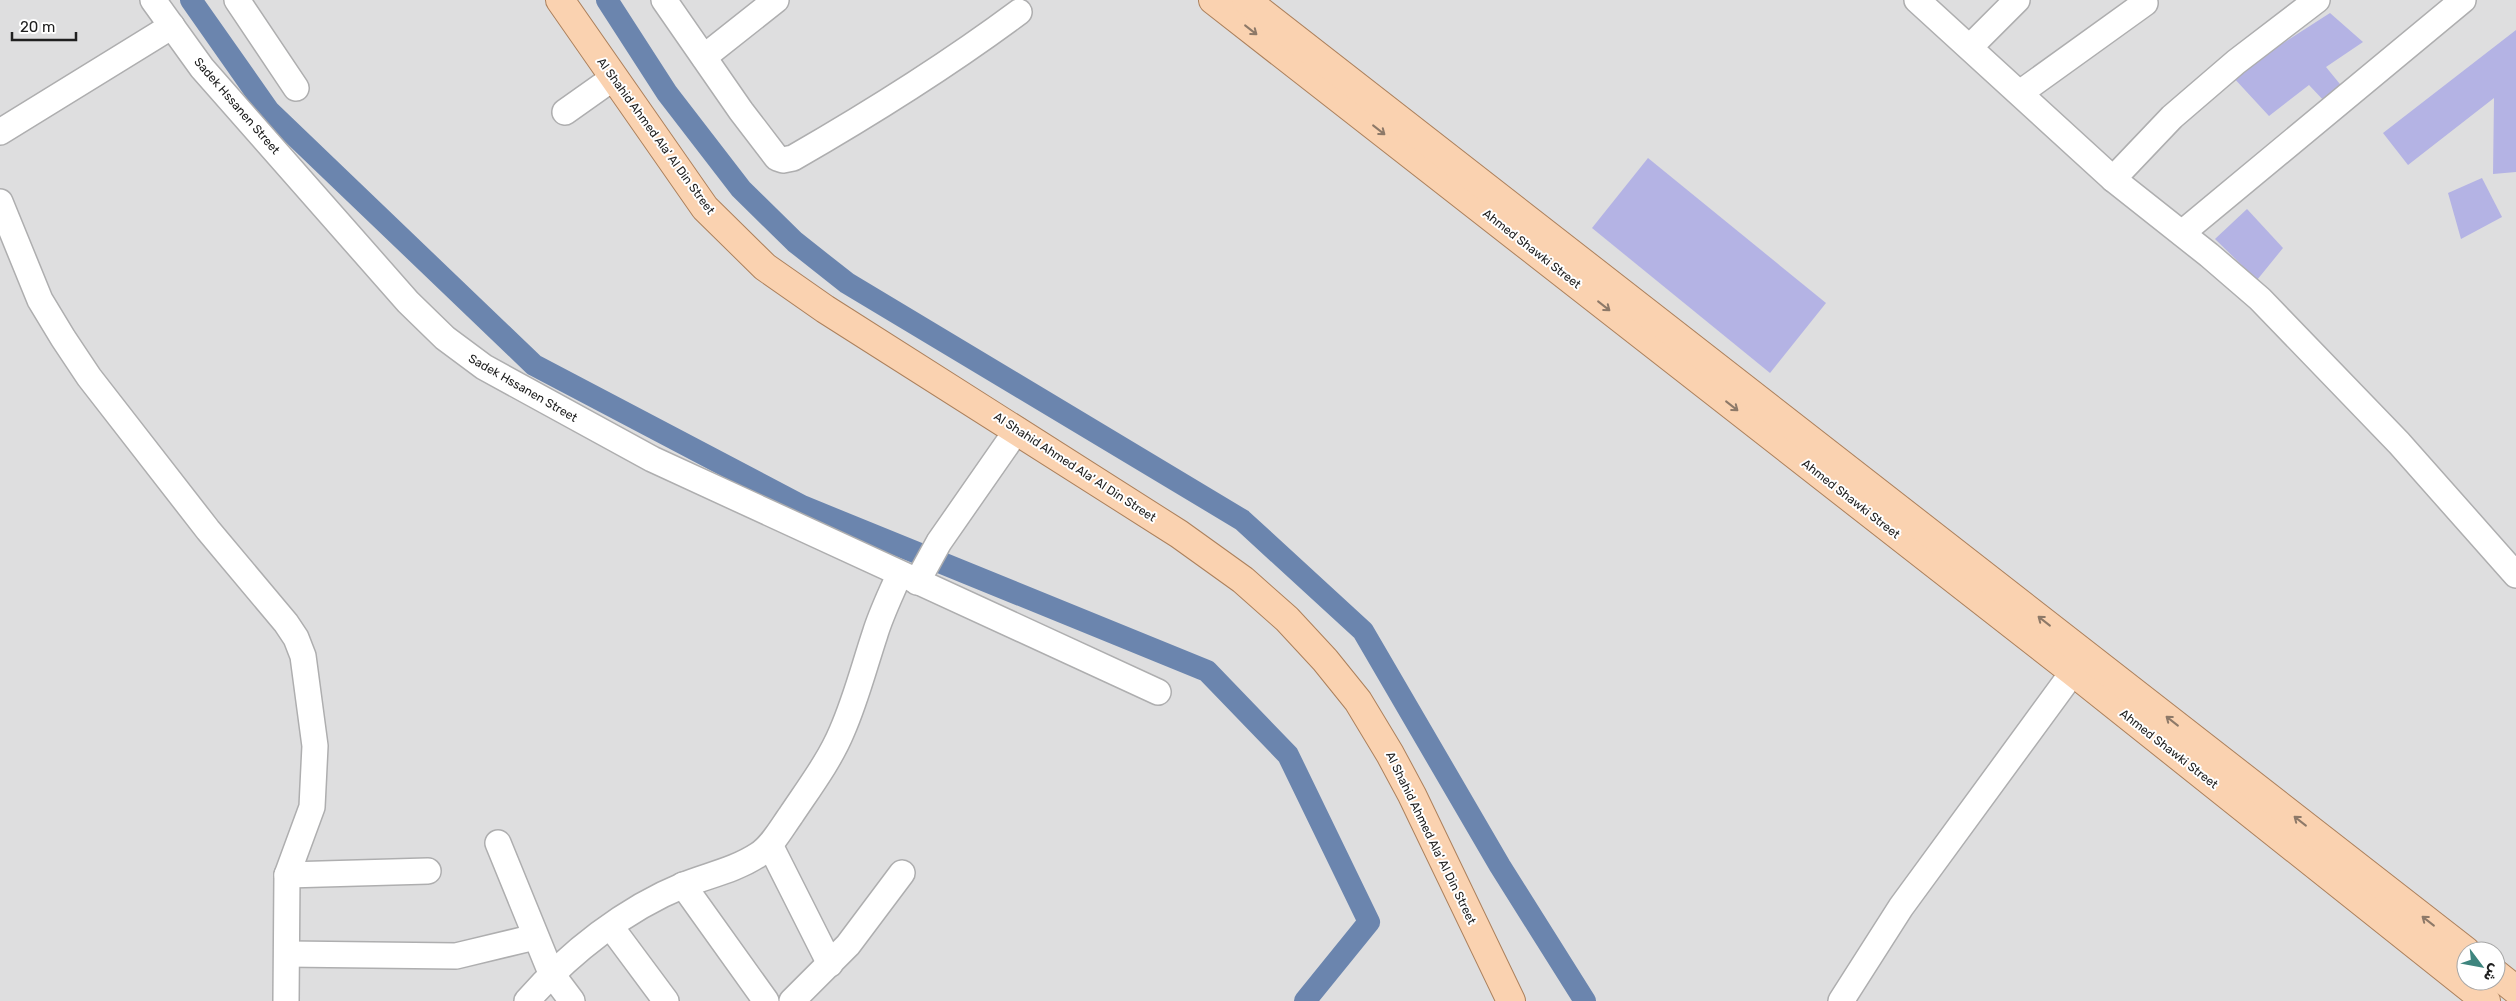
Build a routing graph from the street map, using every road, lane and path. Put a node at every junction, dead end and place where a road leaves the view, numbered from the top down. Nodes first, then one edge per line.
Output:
1 (153, 0) edge
2 (237, 0) edge
3 (560, 0) edge
4 (664, 0) edge
5 (776, 0) edge
6 (1213, 0) edge
7 (1246, 0) edge
8 (1917, 0) edge
9 (2017, 0) edge
10 (2317, 0) edge
11 (2463, 0) edge
12 (2145, 3) dead end
13 (1019, 12) dead end
14 (172, 26) junction
15 (1970, 47) junction
16 (704, 57) junction
17 (612, 78) junction
18 (296, 88) dead end
19 (2020, 93) junction
20 (565, 112) dead end
21 (0, 132) edge
22 (2113, 179) junction
23 (0, 202) edge
24 (2182, 233) junction
25 (1017, 430) junction
26 (914, 575) junction
27 (2516, 575) edge
28 (2073, 672) junction
29 (1158, 692) dead end
30 (498, 843) dead end
31 (770, 845) junction
32 (428, 871) dead end
33 (902, 874) dead end
34 (287, 876) junction
35 (683, 885) junction
36 (611, 927) junction
37 (535, 937) junction
38 (2456, 943) edge
39 (287, 954) junction
40 (830, 964) junction
41 (551, 974) junction
42 (2506, 982) edge
43 (2516, 990) edge
44 (286, 1001) edge
45 (528, 1001) edge
46 (572, 1001) edge
47 (666, 1001) edge
48 (766, 1001) edge
49 (792, 1001) edge
50 (1511, 1001) edge
51 (1841, 1001) edge
52 (2486, 1001) edge

1 - 14 street, Sadek Hssanen Street
2 - 18 street
3 - 17 main road, Al Shahid Ahmed Ala' Al Din Street
4 - 16 street
5 - 16 street
6 -> 28 main road, Ahmed Shawki Street
38 -> 7 main road, Ahmed Shawki Street
8 - 15 street
9 - 15 street
10 - 22 street
11 - 24 street
12 - 19 street
13 - 16 street
14 - 21 street
14 - 26 street, Sadek Hssanen Street
15 - 19 street
17 - 20 street
17 - 25 main road, Al Shahid Ahmed Ala' Al Din Street
19 - 22 street
22 - 24 street
23 - 34 street
24 - 27 street
25 - 26 street
25 - 50 main road, Al Shahid Ahmed Ala' Al Din Street
26 - 29 street, Sadek Hssanen Street
26 - 31 street
28 - 51 street
28 - 52 main road, Ahmed Shawki Street
30 - 37 street
31 - 35 street
31 - 40 street
32 - 34 street
33 - 40 street
34 - 39 street
35 - 36 street
35 - 48 street
36 - 41 street
36 - 47 street
37 - 39 street
37 - 41 street
39 - 44 street
40 - 49 street
41 - 45 street
41 - 46 street
42 - 43 main road

